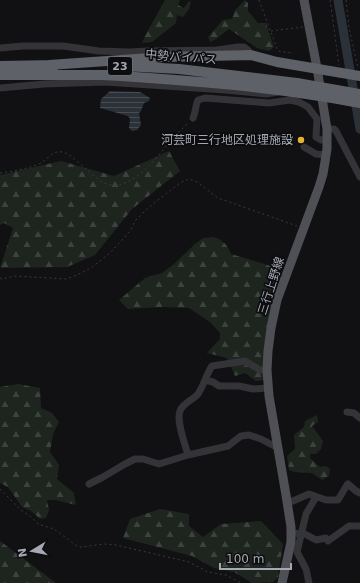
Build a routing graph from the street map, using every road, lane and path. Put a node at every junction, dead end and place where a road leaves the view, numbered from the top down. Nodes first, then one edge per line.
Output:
1 (259, 0) edge
2 (304, 0) edge
3 (330, 0) edge
4 (346, 0) edge
5 (309, 26) junction
6 (271, 31) junction
7 (0, 48) edge
8 (291, 53) dead end
9 (252, 55) junction
10 (49, 65) junction
11 (0, 66) edge
12 (317, 68) junction
13 (360, 70) edge
14 (337, 71) junction
15 (0, 75) edge
16 (103, 75) junction
17 (240, 76) junction
18 (360, 76) edge
19 (0, 88) edge
20 (282, 91) junction
21 (360, 94) edge
22 (322, 97) junction
23 (360, 104) edge
24 (193, 118) joint
25 (327, 129) junction
26 (327, 140) junction
27 (304, 147) dead end
28 (326, 155) junction
29 (0, 172) edge
30 (360, 176) edge
31 (303, 228) junction
32 (0, 278) edge
33 (267, 370) junction
34 (205, 380) junction
35 (268, 388) junction
36 (347, 412) dead end
37 (360, 418) edge
38 (278, 448) junction
39 (188, 454) junction
40 (88, 484) dead end
41 (0, 488) edge
42 (360, 493) edge
43 (316, 497) junction
44 (287, 502) junction
45 (360, 526) edge
46 (291, 533) junction
47 (302, 534) junction
48 (241, 583) edge
49 (282, 583) edge
50 (309, 583) edge

1 - 6 path
2 - 5 main road, 三行上野線
3 - 14 path
4 - 13 path
5 - 6 path
5 - 12 main road, 三行上野線
6 - 8 path
7 - 9 street
9 - 10 highway
9 - 12 highway
10 - 11 highway, 中勢バイパス / 23
10 - 17 highway, 中勢バイパス / 23
12 - 14 highway
12 - 22 main road, 三行上野線
14 - 18 highway
15 - 16 highway, 中勢バイパス / 23
16 - 17 highway, 中勢バイパス / 23
16 - 20 highway
17 - 21 highway, 中勢バイパス / 23, bridge
19 - 20 street
20 - 22 highway
22 - 23 highway
22 - 25 main road, 三行上野線
24 - 26 street
24 - 29 path
25 - 26 main road, 三行上野線
25 - 30 street
26 - 28 main road, 三行上野線
27 - 28 street
28 - 31 main road, 三行上野線
31 - 32 path
31 - 33 main road, 三行上野線
33 - 34 street
33 - 35 main road, 三行上野線
34 - 35 street
34 - 39 street
35 - 38 main road, 三行上野線
36 - 37 street
38 - 39 street
38 - 44 main road, 三行上野線
39 - 40 street
41 - 48 path
42 - 43 street
43 - 44 street
43 - 47 street
44 - 46 main road, 三行上野線
45 - 47 street
46 - 47 street
46 - 49 main road, 三行上野線
47 - 50 street

